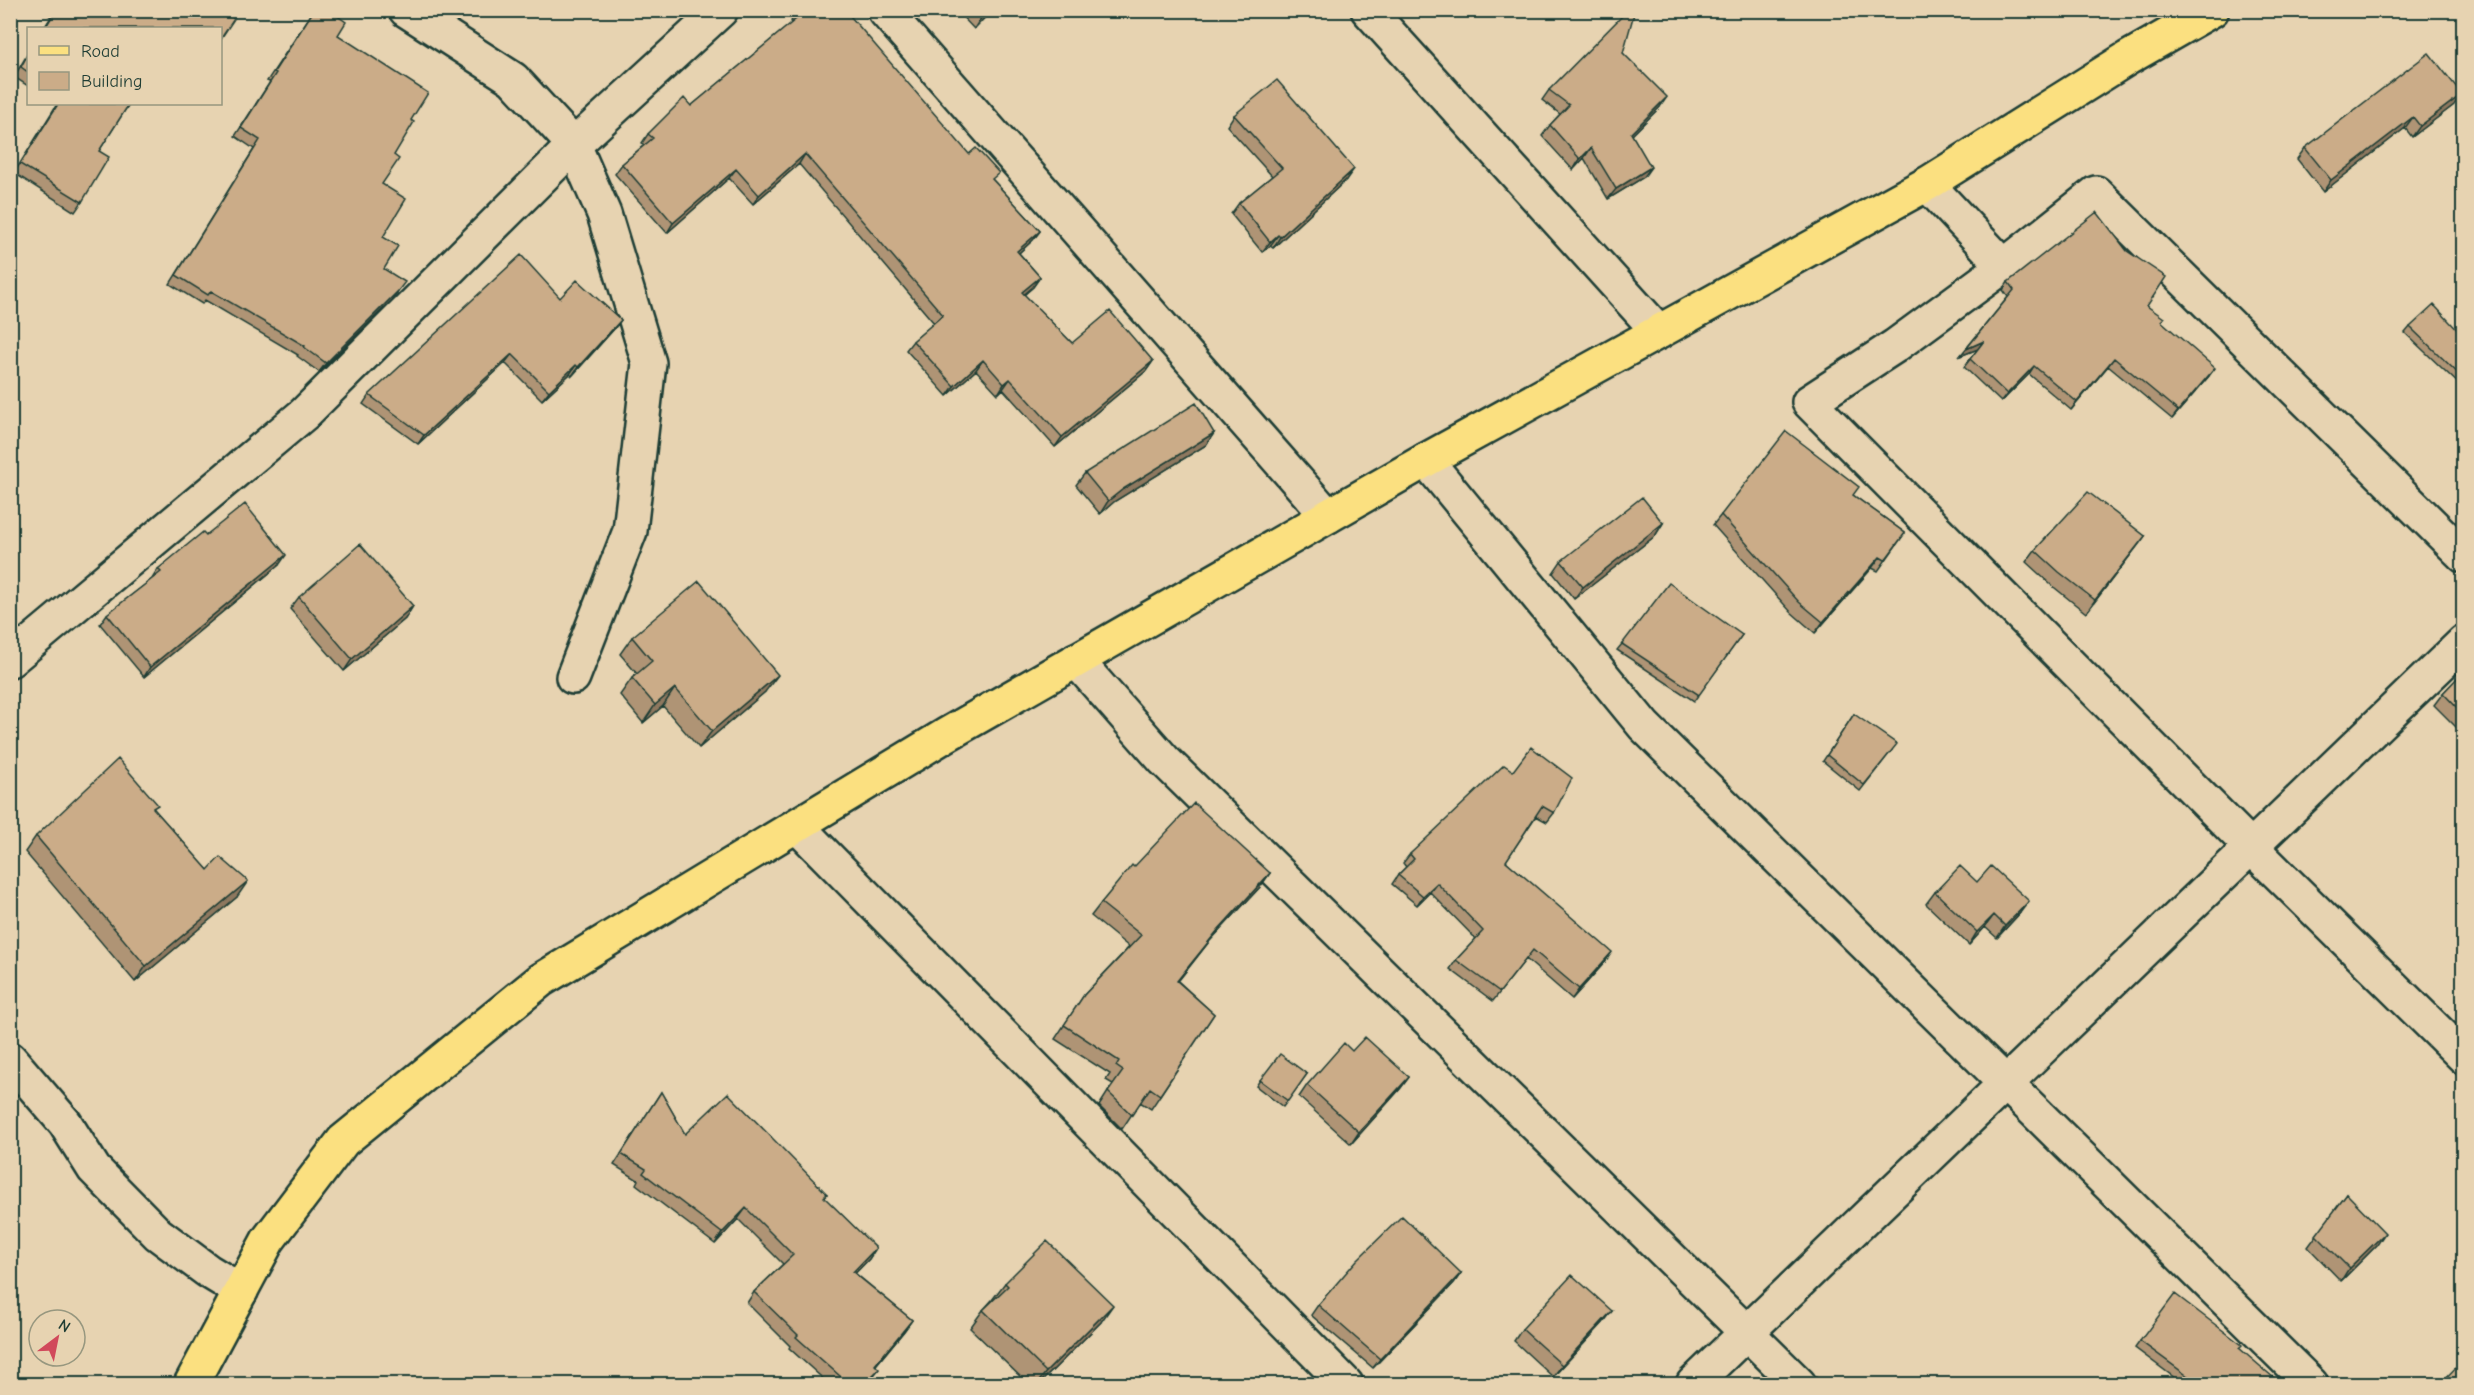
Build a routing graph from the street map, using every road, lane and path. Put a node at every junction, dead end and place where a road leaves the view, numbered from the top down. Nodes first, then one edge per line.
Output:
1 (406, 10) edge
2 (721, 10) edge
3 (884, 10) edge
4 (1368, 10) edge
5 (2211, 10) edge
6 (574, 145) junction
7 (1927, 184) junction
8 (2004, 266) junction
9 (1659, 332) junction
10 (1426, 460) junction
11 (1328, 516) junction
12 (2463, 555) edge
13 (2463, 642) edge
14 (10, 660) edge
15 (1076, 660) junction
16 (573, 677) dead end
17 (797, 826) junction
18 (2251, 847) junction
19 (2463, 1057) edge
20 (10, 1059) edge
21 (2005, 1083) junction
22 (241, 1291) junction
23 (1747, 1333) junction
24 (191, 1384) edge
25 (1346, 1384) edge
26 (1693, 1384) edge
27 (1799, 1384) edge
28 (2311, 1384) edge

1 - 6 street
2 - 6 street
3 - 11 street
4 - 9 street
5 - 7 main road
6 - 14 street
6 - 16 street
7 - 8 street
7 - 9 main road
8 - 12 street
8 - 18 street
9 - 10 main road
10 - 11 main road
10 - 21 street
11 - 15 main road
13 - 18 street
15 - 17 main road
15 - 23 street
17 - 22 main road
17 - 25 street
18 - 19 street
18 - 21 street
20 - 22 street
21 - 23 street
21 - 28 street
22 - 24 main road
23 - 26 street
23 - 27 street

